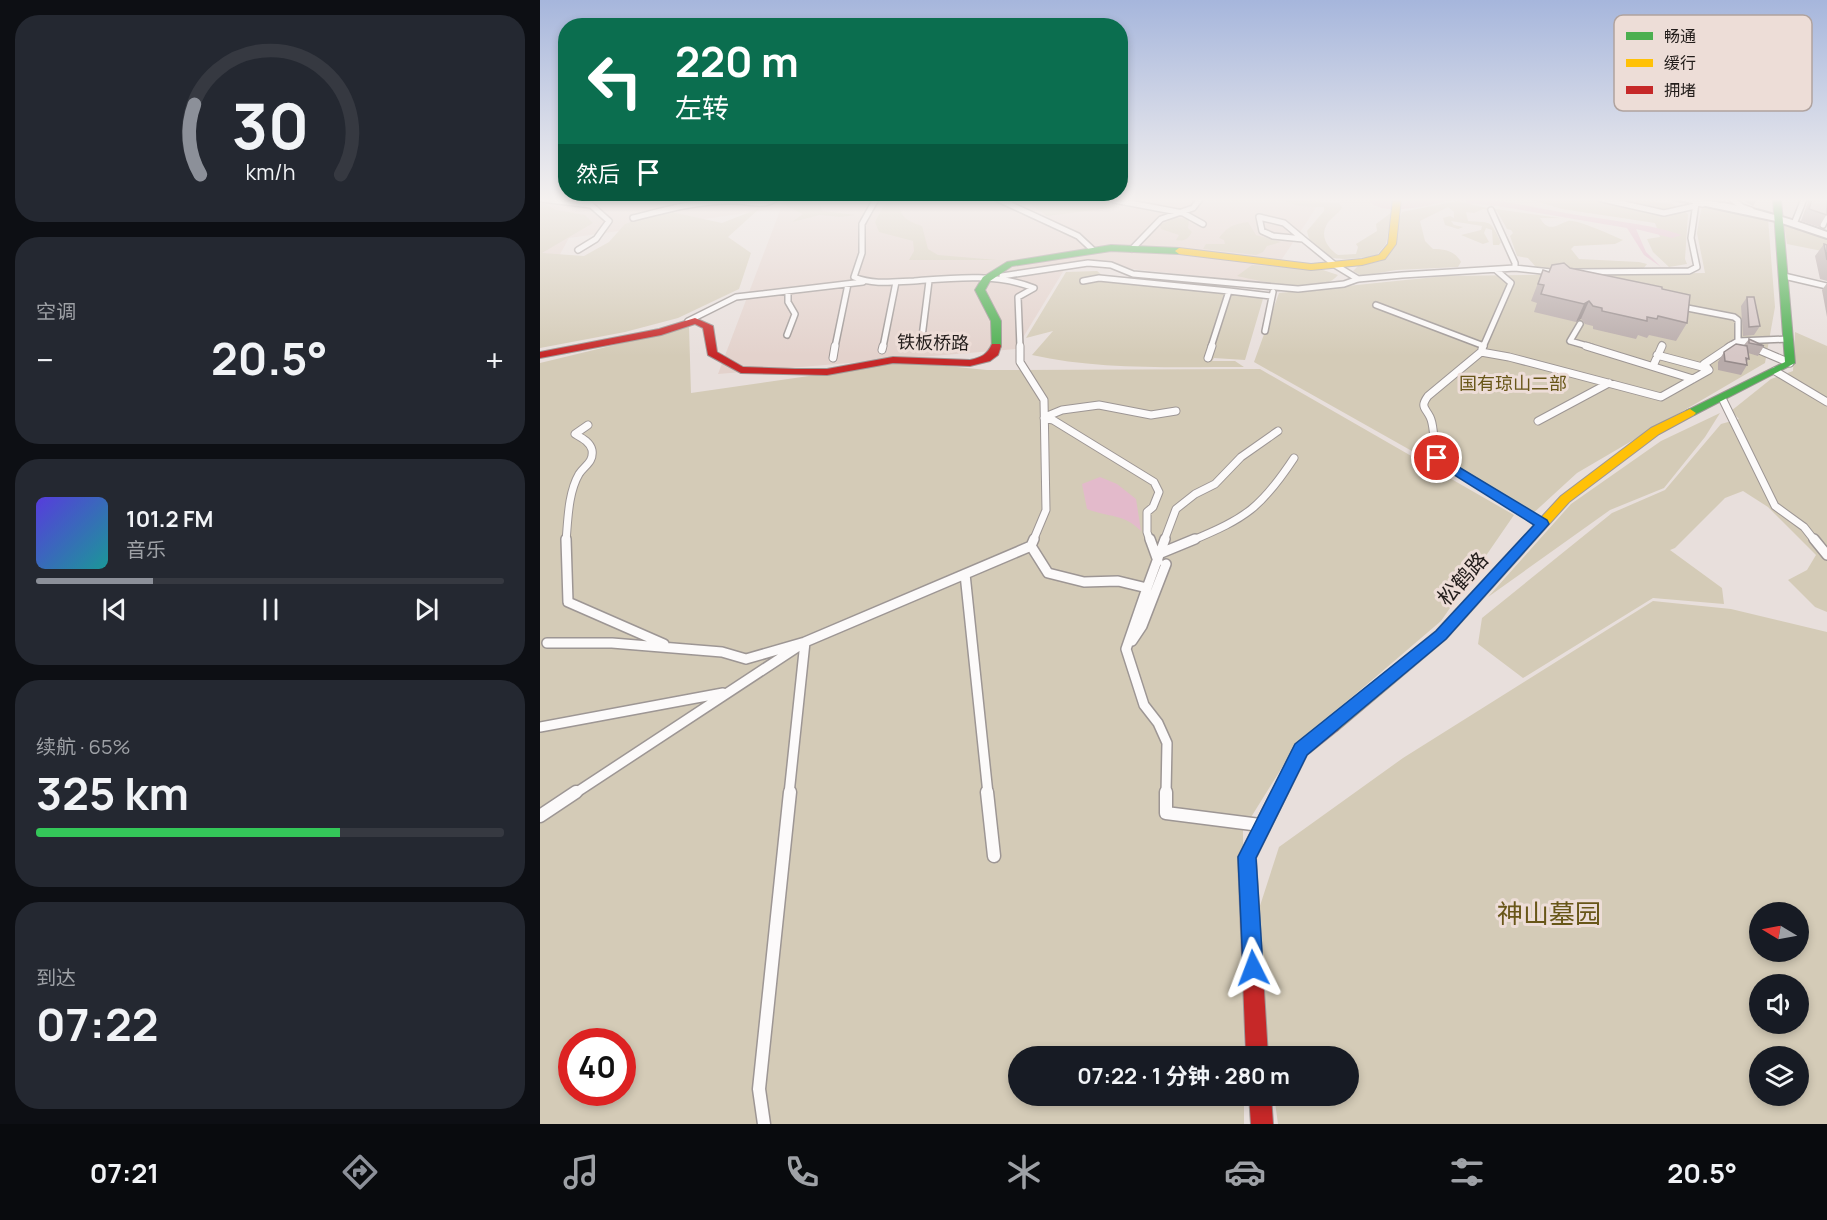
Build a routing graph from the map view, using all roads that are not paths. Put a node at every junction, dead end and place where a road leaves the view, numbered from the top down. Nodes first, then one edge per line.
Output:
1 (862, 251) edge
2 (1084, 251) edge
3 (1164, 251) edge
4 (1318, 251) edge
5 (1386, 251) edge
6 (1510, 251) edge
7 (1694, 251) edge
8 (1781, 251) edge
9 (1335, 265) junction
10 (1515, 268) junction
11 (1496, 270) junction
12 (1562, 272) edge
13 (1573, 272) edge
14 (1784, 276) junction
15 (987, 279) junction
16 (1358, 279) junction
17 (929, 281) junction
18 (1083, 281) dead end
19 (864, 282) junction
20 (896, 282) junction
21 (848, 284) junction
22 (1827, 286) edge
23 (1298, 289) junction
24 (788, 291) junction
25 (1229, 291) junction
26 (1271, 296) junction
27 (1666, 303) edge
28 (1376, 305) dead end
29 (684, 323) junction
30 (1580, 324) dead end
31 (1264, 331) dead end
32 (787, 335) dead end
33 (922, 338) dead end
34 (1789, 339) junction
35 (1738, 341) junction
36 (1662, 345) dead end
37 (1482, 349) junction
38 (882, 350) dead end
39 (540, 355) edge
40 (1657, 355) junction
41 (833, 358) dead end
42 (1208, 358) dead end
43 (1790, 363) junction
44 (1653, 366) junction
45 (1707, 368) junction
46 (1775, 371) junction
47 (1693, 379) junction
48 (1609, 383) junction
49 (1722, 398) junction
50 (1827, 402) edge
51 (1176, 411) dead end
52 (1044, 418) junction
53 (1538, 421) dead end
54 (588, 425) dead end
55 (1278, 431) dead end
56 (1294, 458) dead end
57 (1543, 524) junction
58 (1031, 546) junction
59 (1827, 555) edge
60 (1162, 559) junction
61 (966, 574) junction
62 (1147, 588) junction
63 (805, 642) junction
64 (547, 643) dead end
65 (673, 648) junction
66 (1126, 649) junction
67 (729, 692) junction
68 (540, 727) edge
69 (540, 816) edge
70 (1263, 825) junction
71 (994, 856) dead end
72 (1256, 1046) edge
73 (1261, 1106) edge
74 (764, 1124) edge
75 (1262, 1124) edge

1 - 19 lane
2 - 15 street
3 - 9 street
4 - 9 lane
5 - 9 street
6 - 10 lane
7 - 13 lane
8 - 14 street
9 - 16 lane
10 - 11 lane
10 - 12 lane
11 - 16 lane
11 - 37 lane
14 - 22 lane
14 - 34 street
15 - 17 lane
15 - 23 lane
15 - 29 street, 铁板桥路
15 - 52 lane
16 - 23 lane
17 - 20 lane
17 - 33 lane
18 - 25 lane
19 - 20 lane
19 - 21 lane
20 - 38 lane
21 - 24 lane
21 - 41 lane
23 - 26 lane
24 - 29 lane
24 - 32 lane
25 - 26 lane
25 - 42 lane
26 - 31 lane
27 - 35 lane
28 - 37 lane
29 - 39 street
30 - 44 lane
34 - 35 lane
34 - 43 street
35 - 43 lane
35 - 45 lane
36 - 40 lane
37 - 48 lane
37 - 57 lane
40 - 44 lane
40 - 45 lane
43 - 46 street, 松鹤路
44 - 47 lane
45 - 47 lane
46 - 49 street, 松鹤路
46 - 50 lane
47 - 48 lane
48 - 53 lane
49 - 57 street, 松鹤路
49 - 59 lane
51 - 52 lane
52 - 58 lane
52 - 60 lane
54 - 65 lane
55 - 60 lane
56 - 60 lane
57 - 70 street, 松鹤路
58 - 61 lane
58 - 62 lane
60 - 62 lane
60 - 66 lane
61 - 63 lane
61 - 71 lane
62 - 66 lane
63 - 65 lane
63 - 67 lane
63 - 74 lane
64 - 65 lane
66 - 70 lane
67 - 68 lane
67 - 69 lane
70 - 72 street, 松鹤路
73 - 75 street

